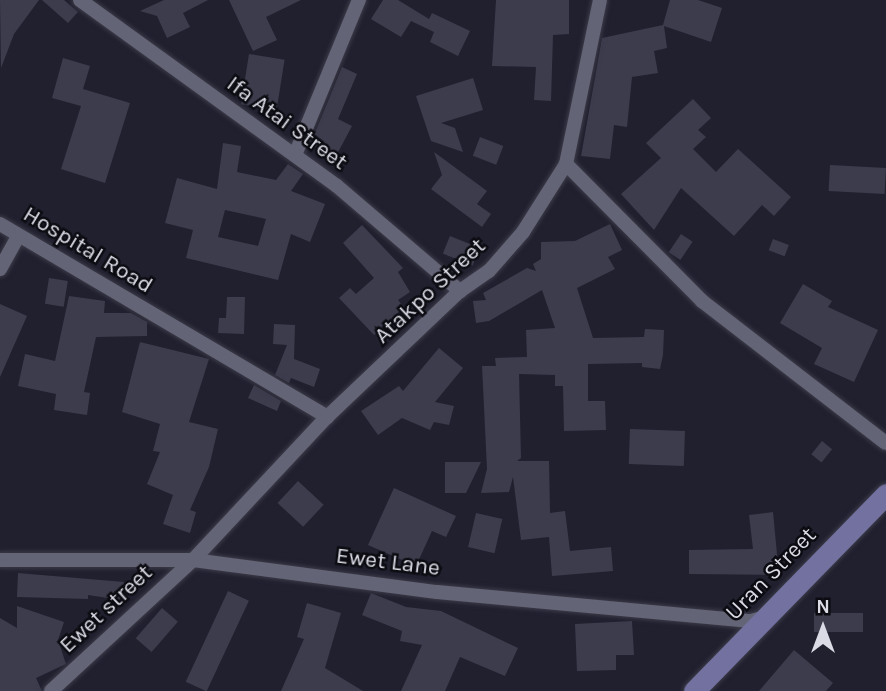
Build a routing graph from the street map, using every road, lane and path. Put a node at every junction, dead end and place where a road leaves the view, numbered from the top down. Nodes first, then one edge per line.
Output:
1 (80, 0) edge
2 (359, 0) edge
3 (600, 0) edge
4 (295, 155) junction
5 (566, 164) junction
6 (0, 224) edge
7 (18, 236) junction
8 (0, 269) edge
9 (460, 291) junction
10 (327, 417) junction
11 (886, 443) edge
12 (886, 494) edge
13 (0, 560) edge
14 (193, 560) junction
15 (769, 615) junction
16 (52, 691) edge
17 (694, 691) edge

1 - 4 street, Ifa Atai Street
2 - 4 street
3 - 5 street, Atakpo Street
4 - 9 street, Ifa Atai Street
5 - 9 street, Atakpo Street
5 - 11 street
6 - 7 street, Hospital Road
7 - 8 street
7 - 10 street, Hospital Road
9 - 10 street, Atakpo Street
10 - 14 street, Atakpo Street
12 - 15 street, Uran Street
13 - 14 street, Ewet Lane
14 - 15 street, Ewet Lane
14 - 16 street, Ewet street
15 - 17 street, Uran Street

